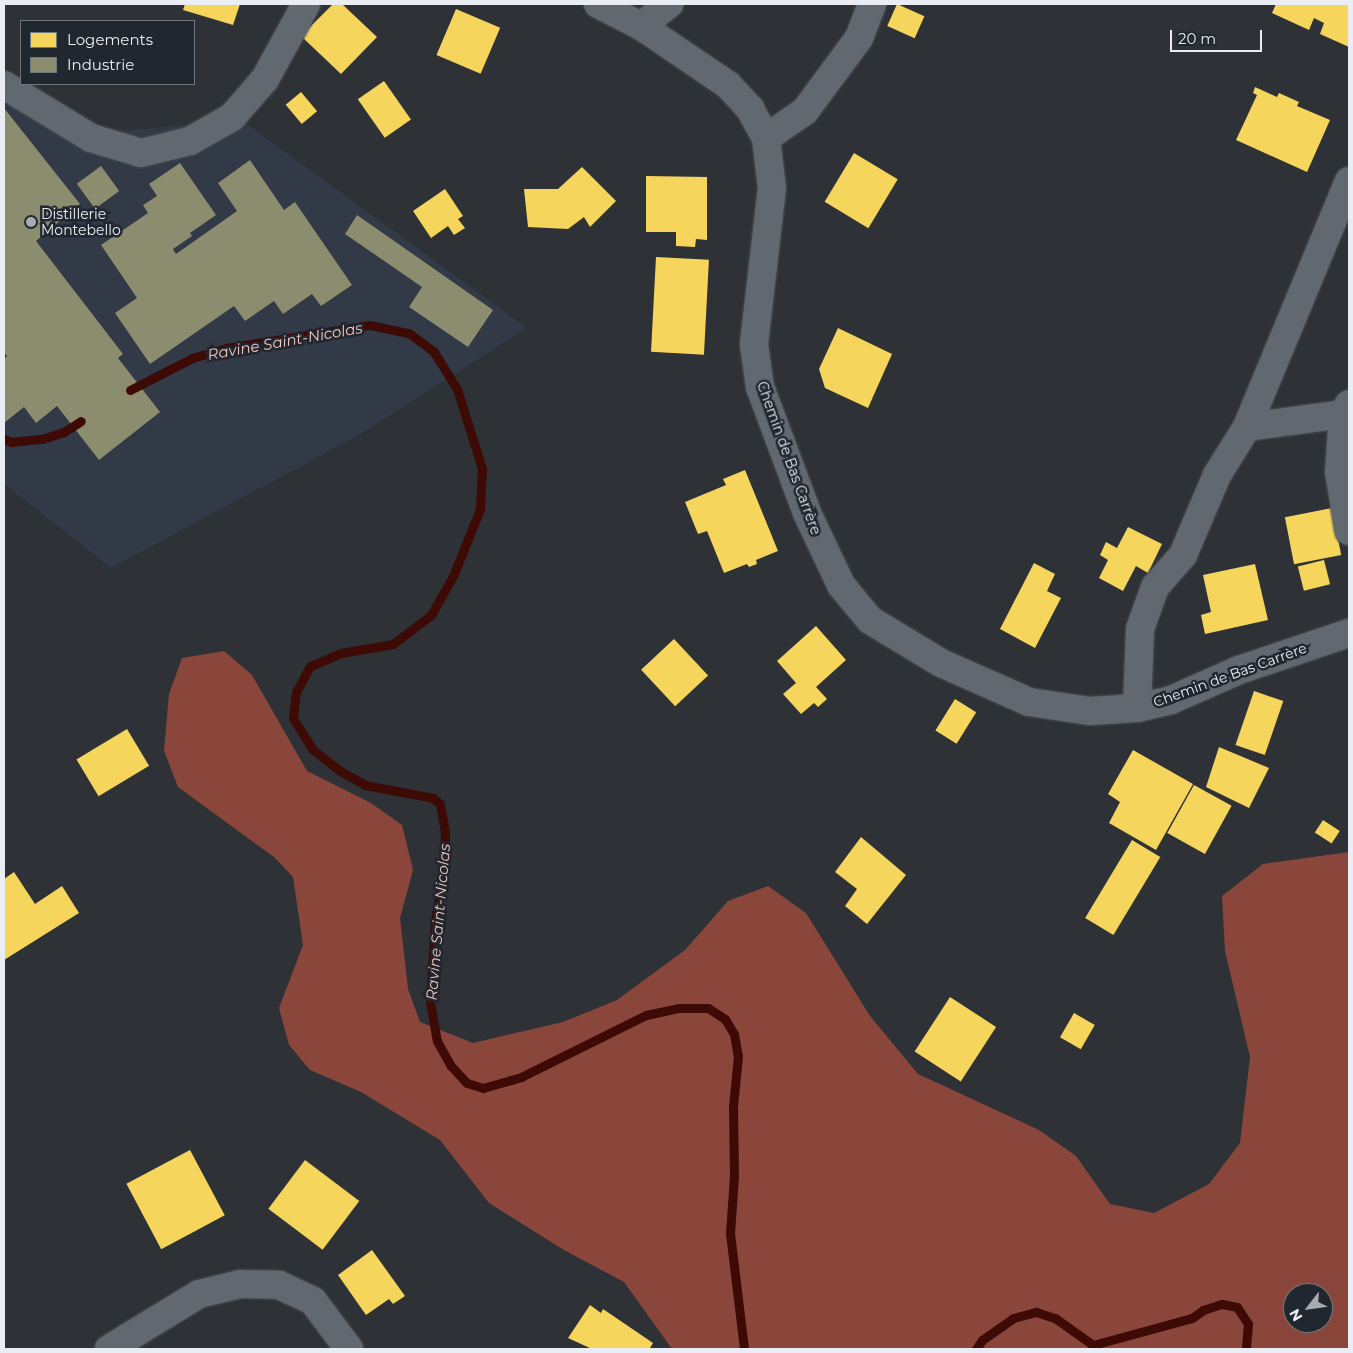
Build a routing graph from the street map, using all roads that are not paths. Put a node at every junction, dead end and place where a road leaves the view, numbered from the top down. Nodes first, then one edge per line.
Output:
1 (306, 4) edge
2 (598, 4) edge
3 (669, 4) edge
4 (872, 4) edge
5 (641, 26) junction
6 (4, 85) edge
7 (766, 138) junction
8 (1349, 181) edge
9 (1346, 409) edge
10 (1246, 427) junction
11 (1349, 531) edge
12 (1349, 632) edge
13 (1137, 708) junction
14 (109, 1349) edge
15 (349, 1349) edge

1 - 6 street
2 - 5 street, Chemin de Bas Carrère
3 - 5 street
4 - 7 street
5 - 7 street, Chemin de Bas Carrère
7 - 13 street, Chemin de Bas Carrère
8 - 10 street
9 - 10 street
9 - 11 street
10 - 13 street
12 - 13 street, Chemin de Bas Carrère
14 - 15 street

